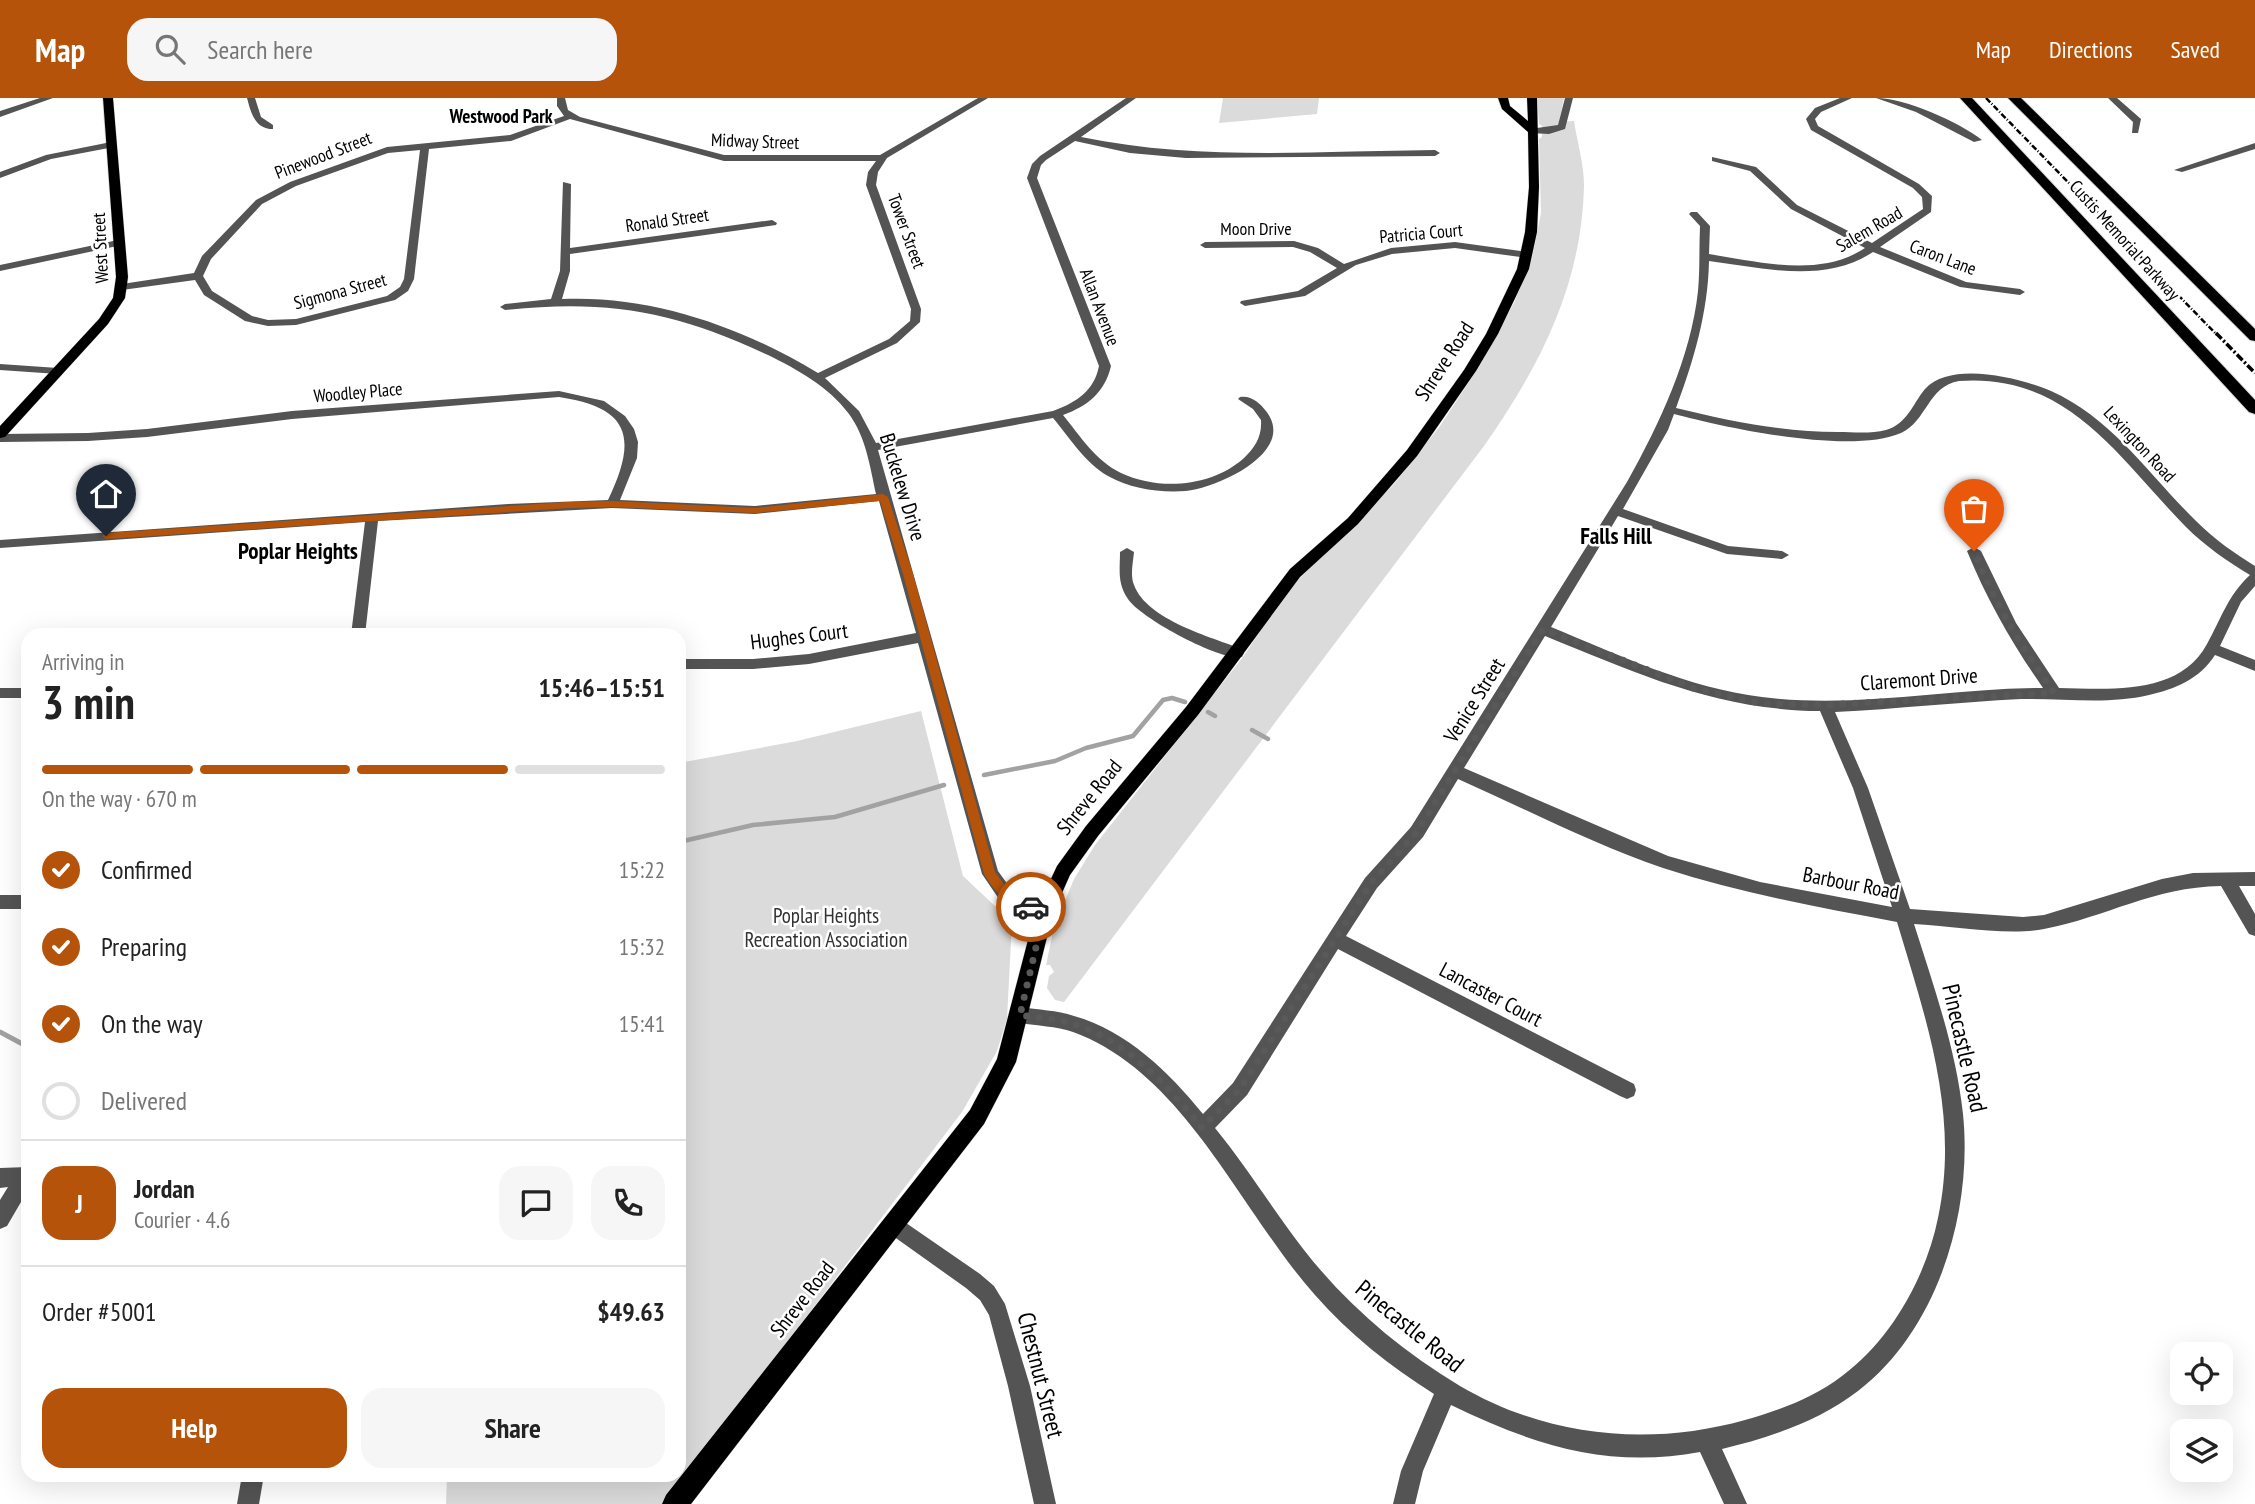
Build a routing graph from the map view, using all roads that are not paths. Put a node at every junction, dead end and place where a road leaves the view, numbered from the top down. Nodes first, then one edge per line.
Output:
1 (49, 98) edge
2 (251, 98) edge
3 (561, 98) edge
4 (984, 98) edge
5 (1132, 98) edge
6 (1503, 98) edge
7 (1532, 98) edge
8 (1569, 98) edge
9 (1848, 98) edge
10 (1880, 98) edge
11 (1966, 98) edge
12 (2014, 98) edge
13 (2112, 98) edge
14 (111, 99) edge
15 (1513, 113) junction
16 (0, 114) edge
17 (1533, 115) junction
18 (571, 116) junction
19 (270, 127) dead end
20 (1533, 131) junction
21 (2135, 131) dead end
22 (1074, 138) junction
23 (1978, 140) dead end
24 (111, 145) junction
25 (425, 145) junction
26 (2255, 146) edge
27 (1435, 153) dead end
28 (882, 158) junction
29 (1715, 159) dead end
30 (2179, 170) dead end
31 (0, 175) edge
32 (566, 184) dead end
33 (1694, 214) dead end
34 (772, 223) dead end
35 (118, 243) junction
36 (1205, 245) dead end
37 (1873, 248) junction
38 (566, 252) junction
39 (1527, 255) junction
40 (1706, 257) junction
41 (0, 268) edge
42 (1344, 268) junction
43 (198, 275) junction
44 (122, 287) junction
45 (2020, 292) dead end
46 (556, 301) junction
47 (1245, 303) dead end
48 (505, 307) dead end
49 (2255, 337) edge
50 (0, 367) edge
51 (58, 371) junction
52 (817, 378) junction
53 (2055, 380) dead end
54 (2046, 392) junction
55 (1244, 399) dead end
56 (2255, 409) edge
57 (1671, 410) junction
58 (1056, 414) junction
59 (0, 436) edge
60 (871, 448) junction
61 (883, 497) junction
62 (612, 504) junction
63 (1616, 511) junction
64 (372, 517) junction
65 (0, 544) edge
66 (1974, 551) dead end
67 (1127, 552) dead end
68 (1782, 555) dead end
69 (2255, 572) edge
70 (2255, 578) edge
71 (359, 628) edge
72 (1543, 629) junction
73 (923, 637) junction
74 (2212, 648) junction
75 (1237, 653) junction
76 (686, 664) edge
77 (2255, 666) edge
78 (0, 693) edge
79 (21, 693) edge
80 (2054, 693) junction
81 (1824, 705) junction
82 (1455, 771) junction
83 (2225, 878) junction
84 (2255, 879) edge
85 (0, 902) edge
86 (21, 902) edge
87 (1044, 913) junction
88 (1902, 916) junction
89 (2255, 929) edge
90 (1335, 939) junction
91 (1020, 1015) junction
92 (1627, 1090) dead end
93 (1202, 1128) junction
94 (21, 1177) edge
95 (0, 1178) edge
96 (21, 1185) edge
97 (0, 1219) edge
98 (893, 1224) junction
99 (1446, 1391) junction
100 (1707, 1442) junction
101 (252, 1482) edge
102 (248, 1504) edge
103 (675, 1504) edge
104 (1045, 1504) edge
105 (1404, 1504) edge
106 (1736, 1504) edge

1 - 16 street
2 - 19 street
3 - 18 street
4 - 28 street
5 - 22 street, Allan Avenue
6 - 15 main road
7 - 17 main road, Shreve Road
8 - 20 street
9 - 37 street, Salem Road
10 - 23 street
11 - 56 highway, Custis Memorial Parkway
12 - 49 highway, Custis Memorial Parkway
13 - 21 street
14 - 24 main road, West Street
15 - 17 main road
15 - 20 main road
17 - 20 main road, Shreve Road
18 - 25 street, Pinewood Street
18 - 28 street, Midway Street
20 - 39 main road, Shreve Road
22 - 27 street
22 - 58 street, Allan Avenue
24 - 31 street
24 - 35 main road, West Street
25 - 43 street, Pinewood Street
25 - 43 street, Sigmona Street
26 - 30 street
28 - 52 street, Tower Street
29 - 37 street, Caron Lane
32 - 38 street
33 - 40 street, Venice Street
34 - 38 street, Ronald Street
35 - 41 street
35 - 44 main road, West Street
36 - 42 street, Moon Drive
37 - 40 street, Salem Road
37 - 45 street, Caron Lane
38 - 46 street
39 - 42 street, Patricia Court
39 - 75 main road, Shreve Road
40 - 57 street, Venice Street
42 - 47 street, Patricia Court
43 - 44 street
44 - 51 main road, West Street
46 - 48 street, Buckelew Drive
46 - 52 street, Buckelew Drive
50 - 51 street
51 - 59 main road, West Street
52 - 60 street, Buckelew Drive
53 - 54 street
54 - 57 street, Lexington Road
54 - 69 street, Lexington Road
55 - 58 street
57 - 63 street, Venice Street
58 - 60 street, Allan Avenue
59 - 62 street, Woodley Place
60 - 61 street, Buckelew Drive
61 - 62 street
61 - 73 street, Buckelew Drive
62 - 64 street
63 - 68 street
63 - 72 street, Venice Street
64 - 65 street
64 - 71 street
66 - 80 street
67 - 75 street
70 - 74 street, Claremont Drive
72 - 81 street, Claremont Drive
72 - 82 street, Venice Street
73 - 76 street, Hughes Court
73 - 87 street, Buckelew Drive
74 - 77 street
74 - 80 street, Claremont Drive
75 - 87 main road, Shreve Road
78 - 79 street
80 - 81 street, Claremont Drive
81 - 88 street, Pinecastle Road
82 - 88 street, Barbour Road
82 - 90 street, Venice Street
83 - 84 street, Barbour Road
83 - 88 street, Barbour Road
83 - 89 street
85 - 86 street
87 - 91 main road, Shreve Road
88 - 100 street, Pinecastle Road
90 - 92 street, Lancaster Court
90 - 93 street, Venice Street
91 - 93 street, Pinecastle Road
91 - 98 main road, Shreve Road
93 - 99 street, Pinecastle Road
94 - 95 street
96 - 97 street
98 - 103 main road, Shreve Road
98 - 104 street, Chestnut Street
99 - 100 street, Pinecastle Road
99 - 105 street
100 - 106 street
101 - 102 street

